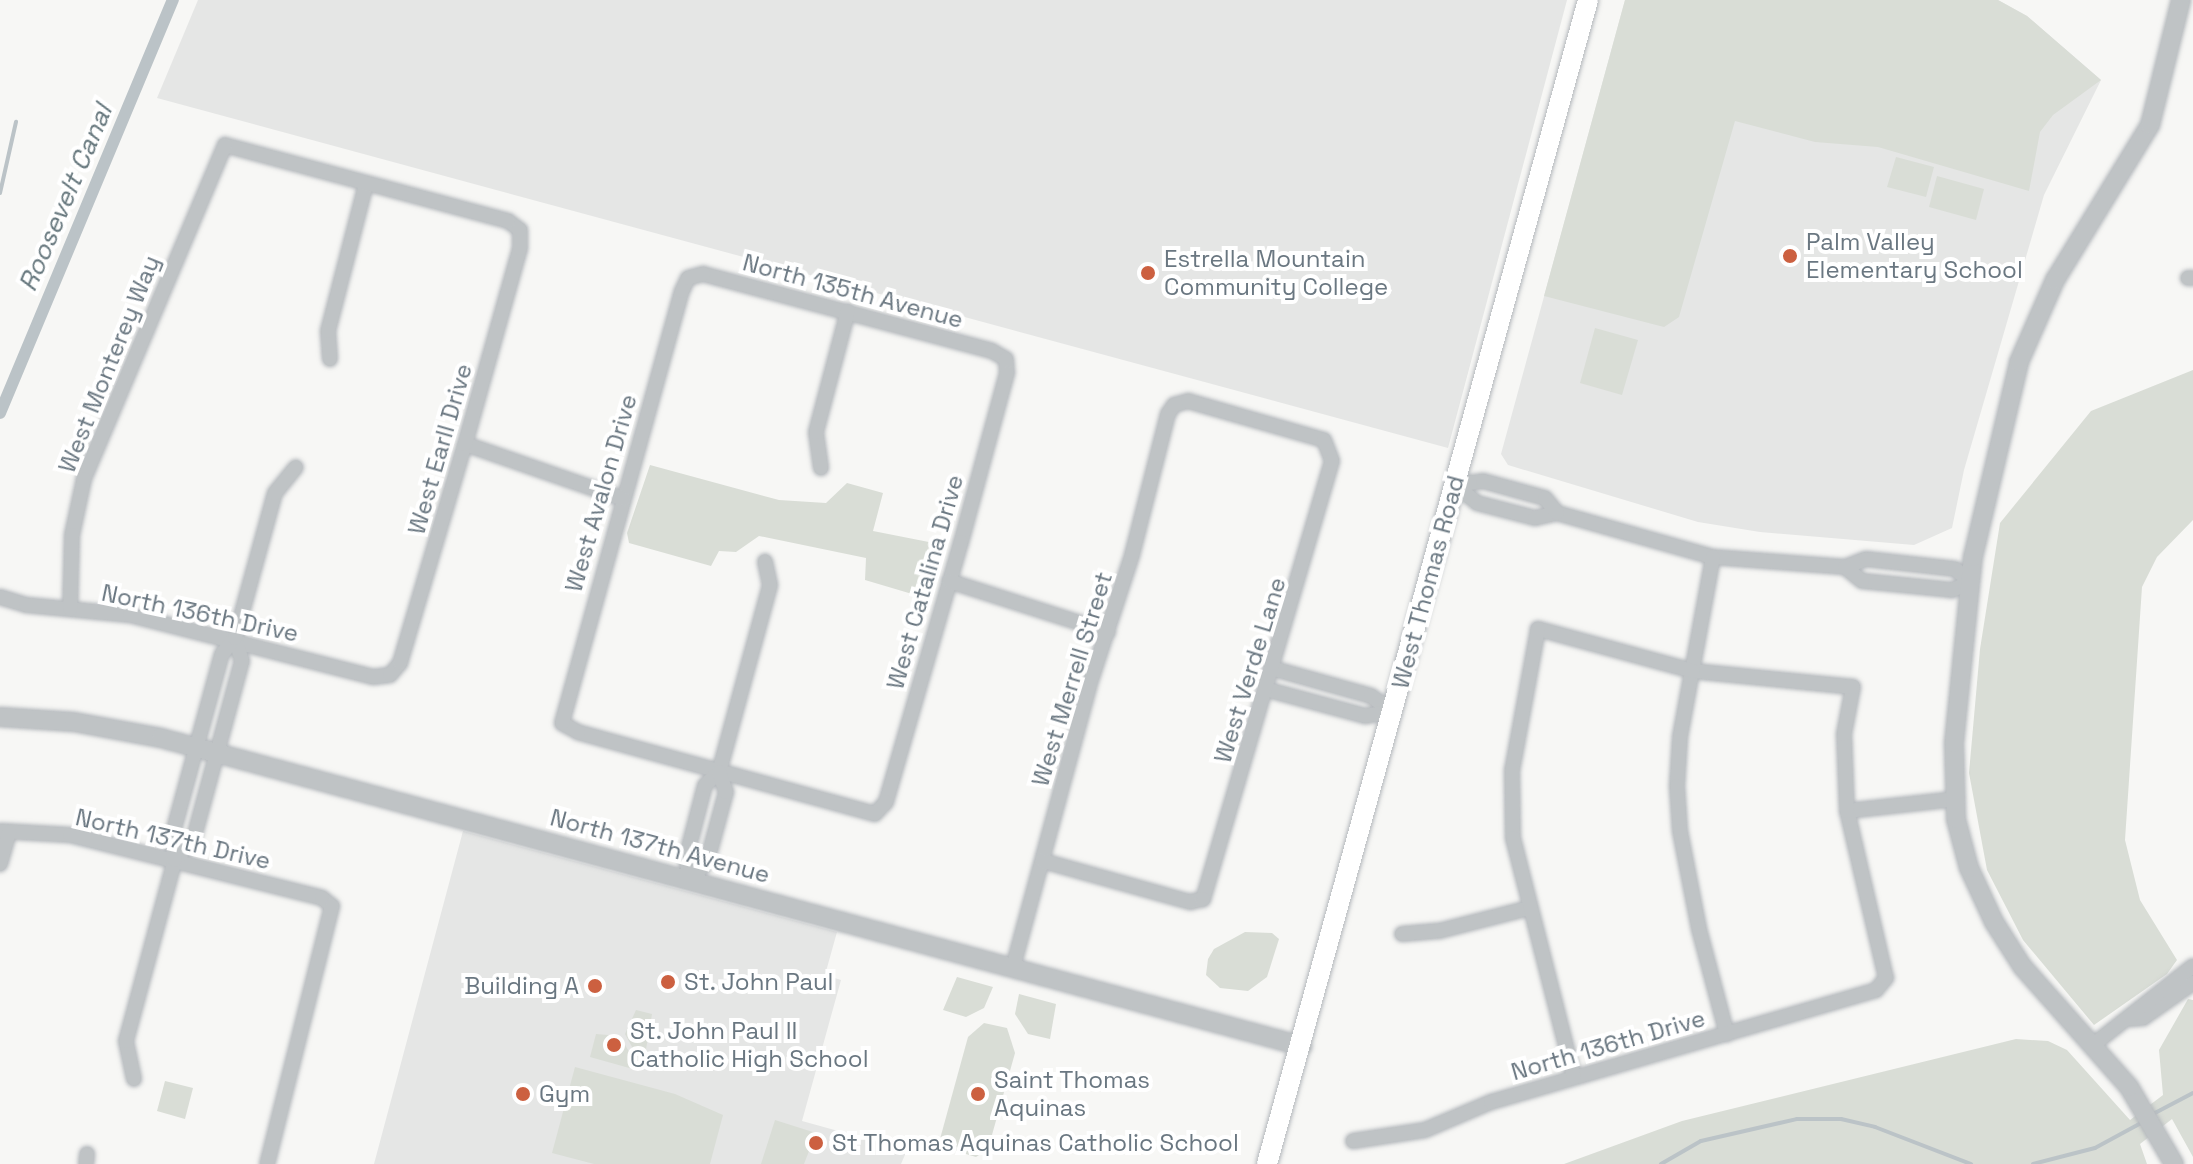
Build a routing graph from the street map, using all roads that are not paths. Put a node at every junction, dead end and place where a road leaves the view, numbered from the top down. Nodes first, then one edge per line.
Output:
1 (1588, 0) edge
2 (2178, 1) edge
3 (366, 184) junction
4 (688, 278) joint
5 (848, 311) junction
6 (330, 359) dead end
7 (1006, 359) joint
8 (465, 444) junction
9 (1332, 451) joint
10 (296, 467) dead end
11 (821, 468) dead end
12 (1455, 485) junction
13 (624, 499) junction
14 (1557, 513) junction
15 (1713, 557) junction
16 (765, 562) dead end
17 (1845, 567) junction
18 (949, 581) junction
19 (1971, 582) junction
20 (0, 597) edge
21 (70, 609) junction
22 (1108, 632) junction
23 (235, 638) junction
24 (1271, 668) junction
25 (1693, 671) junction
26 (390, 675) joint
27 (1265, 689) junction
28 (1392, 711) junction
29 (0, 717) edge
30 (197, 747) junction
31 (217, 753) junction
32 (719, 772) junction
33 (1955, 799) junction
34 (1847, 811) junction
35 (4, 832) edge
36 (175, 860) junction
37 (1043, 861) junction
38 (0, 864) edge
39 (690, 880) junction
40 (1529, 908) junction
41 (1402, 934) dead end
42 (2193, 966) edge
43 (1013, 967) junction
44 (2193, 983) edge
45 (2171, 990) junction
46 (1727, 1034) junction
47 (2093, 1045) junction
48 (1302, 1046) junction
49 (1574, 1077) junction
50 (134, 1079) dead end
51 (1353, 1141) dead end
52 (267, 1164) edge
53 (1267, 1164) edge
54 (2174, 1164) edge

1 - 12 main road, West Thomas Road
2 - 19 street
3 - 6 street
3 - 8 street, West Earll Drive
3 - 21 street, West Monterey Way
4 - 5 street, North 135th Avenue
4 - 13 street, West Avalon Drive
5 - 7 street, North 135th Avenue
5 - 11 street
7 - 18 street, West Catalina Drive
8 - 13 street
8 - 26 street, West Earll Drive
9 - 22 street, West Merrell Street
9 - 24 street, West Verde Lane
10 - 23 street
12 - 14 street
12 - 14 street
12 - 28 main road, West Thomas Road
13 - 32 street, West Avalon Drive
14 - 15 street
15 - 17 street
15 - 25 street
16 - 32 street
17 - 19 street
17 - 19 street
18 - 22 street
18 - 32 street, West Catalina Drive
19 - 33 street
20 - 21 street, North 136th Drive
21 - 23 street, North 136th Drive
22 - 37 street, West Merrell Street
23 - 26 street, North 136th Drive
23 - 30 street
23 - 31 street
24 - 27 street, West Verde Lane
24 - 28 street
25 - 34 street
25 - 40 street
25 - 46 street
27 - 28 street
27 - 37 street, West Verde Lane
28 - 48 main road, West Thomas Road
29 - 30 street, North 137th Avenue
30 - 31 street, North 137th Avenue
30 - 36 street
31 - 36 street
31 - 39 street, North 137th Avenue
32 - 39 street
32 - 39 street
33 - 34 street
33 - 47 street
34 - 46 street, North 136th Drive
35 - 36 street, North 137th Drive
35 - 38 street
36 - 50 street
36 - 52 street, North 137th Drive
37 - 43 street, West Merrell Street
39 - 43 street, North 137th Avenue
40 - 41 street
40 - 49 street
42 - 45 street
43 - 48 street, North 137th Avenue
44 - 45 street
45 - 47 street
46 - 49 street, North 136th Drive
47 - 54 street
48 - 53 main road, West Thomas Road
49 - 51 street, North 136th Drive

